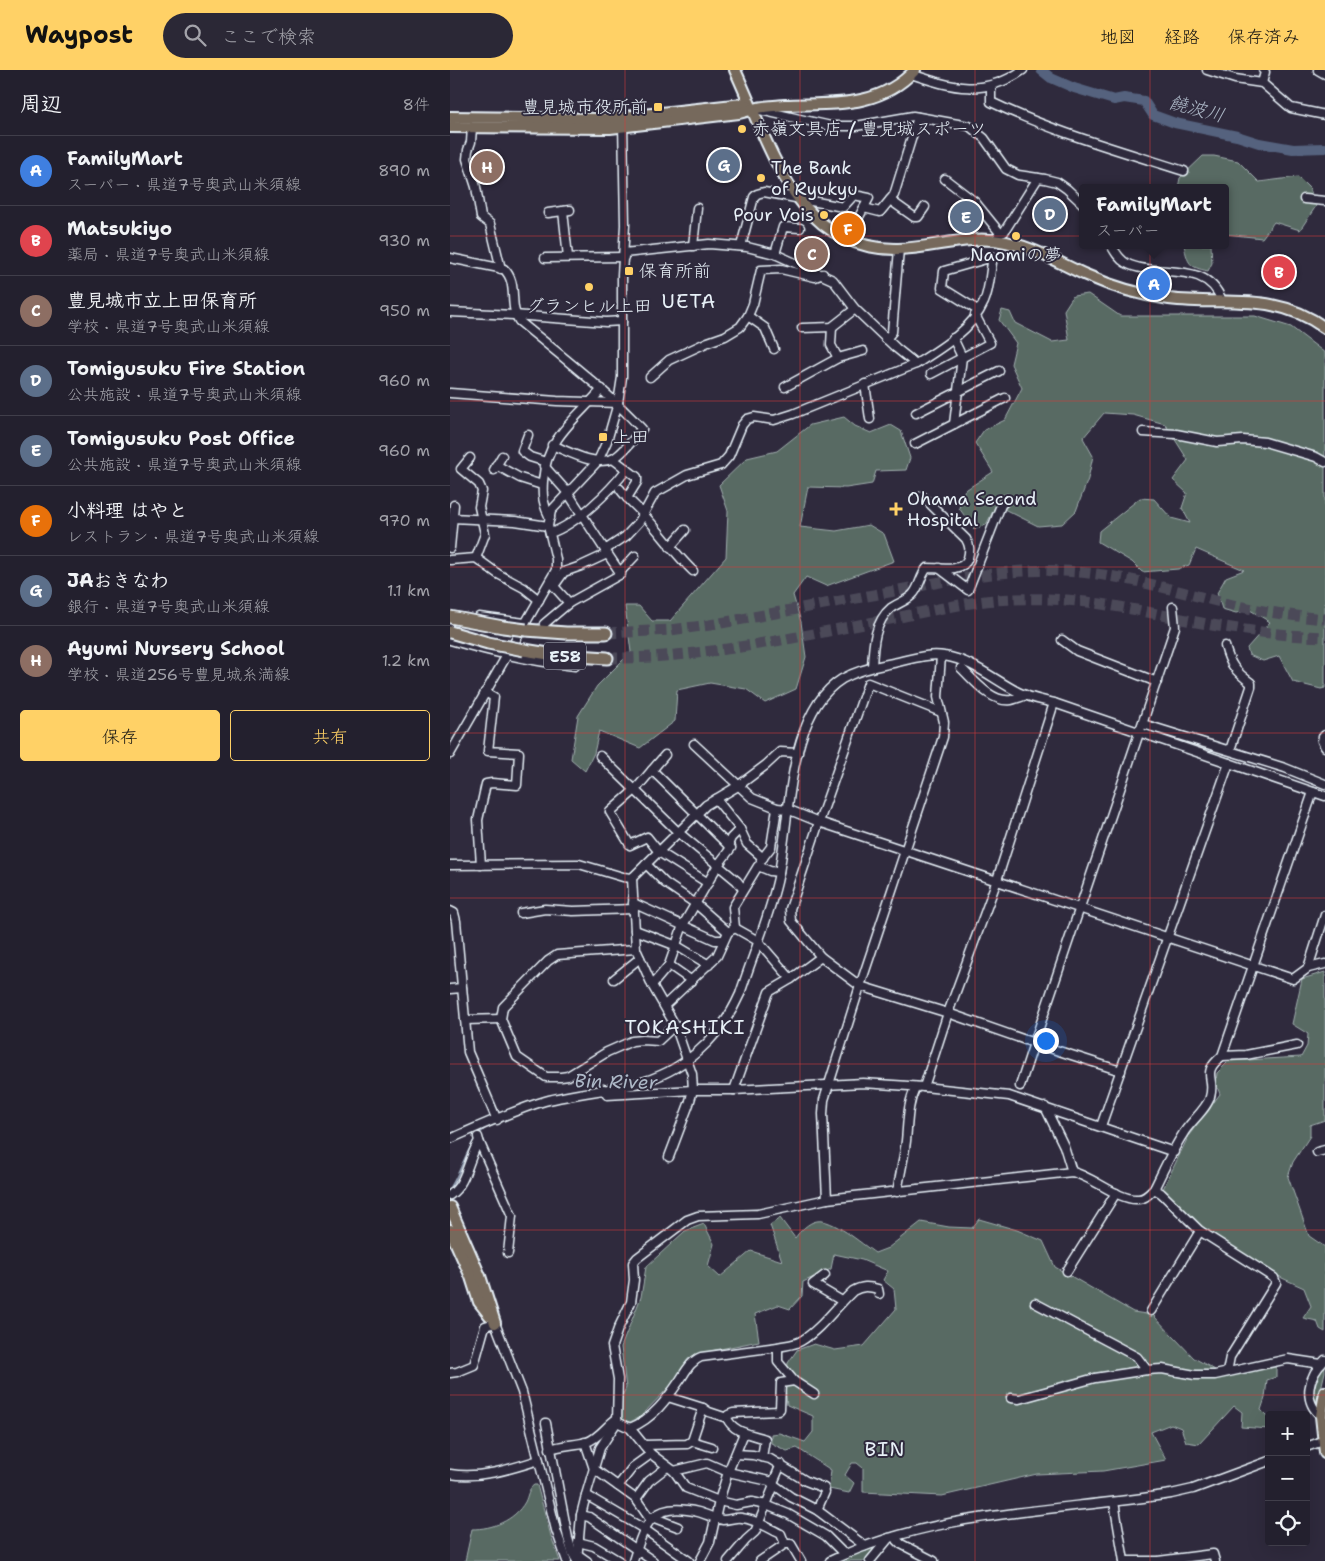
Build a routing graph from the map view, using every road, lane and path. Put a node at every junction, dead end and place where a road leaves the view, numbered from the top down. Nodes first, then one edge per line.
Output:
1 (736, 70) edge
2 (1023, 70) edge
3 (1207, 70) edge
4 (1263, 70) edge
5 (1318, 70) edge
6 (913, 72) edge
7 (1325, 74) edge
8 (1262, 83) junction
9 (991, 86) junction
10 (797, 105) junction
11 (753, 109) junction
12 (1325, 115) edge
13 (450, 117) edge
14 (918, 117) junction
15 (794, 119) junction
16 (623, 123) junction
17 (450, 126) edge
18 (472, 127) junction
19 (1184, 171) dead end
20 (1038, 178) junction
21 (945, 179) dead end
22 (798, 198) junction
23 (1304, 199) dead end
24 (890, 200) junction
25 (1079, 200) edge
26 (1325, 202) edge
27 (925, 207) dead end
28 (697, 208) dead end
29 (864, 208) junction
30 (548, 213) dead end
31 (800, 228) dead end
32 (998, 237) junction
33 (846, 240) junction
34 (693, 246) junction
35 (742, 246) junction
36 (899, 249) junction
37 (1114, 249) edge
38 (775, 254) junction
39 (624, 255) junction
40 (568, 257) junction
41 (450, 258) edge
42 (545, 258) dead end
43 (501, 269) junction
44 (822, 274) junction
45 (1222, 301) junction
46 (855, 309) junction
47 (450, 312) edge
48 (977, 313) junction
49 (514, 315) junction
50 (748, 316) junction
51 (622, 321) junction
52 (802, 328) dead end
53 (832, 328) junction
54 (1325, 328) edge
55 (953, 338) junction
56 (886, 339) junction
57 (774, 349) dead end
58 (863, 351) dead end
59 (962, 357) junction
60 (838, 358) junction
61 (916, 364) junction
62 (1000, 371) dead end
63 (931, 374) dead end
64 (650, 377) dead end
65 (865, 384) junction
66 (784, 387) dead end
67 (602, 389) junction
68 (450, 393) edge
69 (958, 393) junction
70 (1006, 398) dead end
71 (590, 402) junction
72 (618, 403) junction
73 (916, 413) dead end
74 (870, 419) dead end
75 (954, 424) junction
76 (1143, 432) dead end
77 (528, 435) dead end
78 (915, 444) dead end
79 (552, 445) junction
80 (502, 456) dead end
81 (470, 458) dead end
82 (613, 459) junction
83 (598, 461) junction
84 (1325, 462) edge
85 (545, 464) junction
86 (627, 469) junction
87 (542, 485) junction
88 (620, 489) dead end
89 (568, 494) junction
90 (922, 496) dead end
91 (627, 498) junction
92 (1007, 500) dead end
93 (452, 511) edge
94 (582, 513) junction
95 (644, 514) junction
96 (482, 520) junction
97 (549, 526) junction
98 (999, 528) dead end
99 (685, 530) dead end
100 (986, 546) junction
101 (670, 547) junction
102 (450, 548) edge
103 (606, 552) junction
104 (635, 556) dead end
105 (476, 558) junction
106 (450, 560) edge
107 (939, 568) junction
108 (693, 571) dead end
109 (620, 572) junction
110 (552, 584) junction
111 (539, 600) junction
112 (569, 603) junction
113 (1173, 607) dead end
114 (450, 615) edge
115 (544, 624) dead end
116 (526, 626) junction
117 (450, 632) edge
118 (606, 633) tunnel mouth
119 (450, 640) edge
120 (1062, 640) dead end
121 (1225, 646) dead end
122 (506, 656) junction
123 (941, 656) junction
124 (607, 658) tunnel mouth
125 (575, 666) dead end
126 (872, 667) junction
127 (961, 668) dead end
128 (1157, 682) junction
129 (485, 692) junction
130 (1026, 696) junction
131 (1054, 704) junction
132 (941, 712) junction
133 (1143, 724) junction
134 (1140, 733) junction
135 (1325, 735) edge
136 (694, 744) dead end
137 (1325, 747) edge
138 (1230, 750) junction
139 (798, 753) junction
140 (450, 754) edge
141 (665, 755) dead end
142 (600, 756) dead end
143 (1229, 764) junction
144 (652, 770) junction
145 (1325, 784) edge
146 (738, 786) junction
147 (635, 790) junction
148 (1313, 792) junction
149 (1325, 796) edge
150 (716, 799) junction
151 (777, 808) junction
152 (787, 809) junction
153 (697, 814) junction
154 (819, 822) junction
155 (740, 829) junction
156 (678, 832) junction
157 (728, 845) junction
158 (905, 851) junction
159 (659, 852) junction
160 (763, 858) junction
161 (646, 864) junction
162 (450, 865) edge
163 (481, 865) junction
164 (718, 865) junction
165 (758, 866) junction
166 (779, 872) junction
167 (632, 878) junction
168 (997, 880) junction
169 (708, 883) junction
170 (743, 889) junction
171 (696, 904) junction
172 (634, 906) junction
173 (1081, 908) junction
174 (450, 911) edge
175 (521, 913) dead end
176 (1325, 915) edge
177 (684, 925) junction
178 (635, 930) junction
179 (732, 930) junction
180 (1166, 937) junction
181 (723, 940) junction
182 (758, 941) junction
183 (676, 946) junction
184 (636, 949) junction
185 (821, 956) junction
186 (640, 958) junction
187 (709, 964) junction
188 (1325, 964) edge
189 (669, 965) junction
190 (1252, 966) junction
191 (1308, 968) junction
192 (614, 979) dead end
193 (791, 979) junction
194 (692, 981) junction
195 (652, 985) junction
196 (860, 986) junction
197 (462, 988) junction
198 (450, 989) edge
199 (665, 1005) junction
200 (948, 1013) junction
201 (501, 1019) junction
202 (465, 1020) junction
203 (675, 1025) junction
204 (1034, 1043) junction
205 (1297, 1045) dead end
206 (1222, 1056) junction
207 (687, 1061) junction
208 (1121, 1071) junction
209 (828, 1085) junction
210 (1020, 1086) dead end
211 (920, 1087) junction
212 (604, 1089) junction
213 (693, 1090) junction
214 (734, 1090) junction
215 (1044, 1107) junction
216 (497, 1120) junction
217 (1101, 1126) junction
218 (476, 1128) junction
219 (450, 1139) edge
220 (479, 1140) junction
221 (1174, 1152) junction
222 (668, 1156) dead end
223 (1072, 1172) junction
224 (1154, 1189) junction
225 (897, 1192) junction
226 (1116, 1193) junction
227 (450, 1195) edge
228 (827, 1199) junction
229 (450, 1207) edge
230 (450, 1230) edge
231 (1200, 1232) junction
232 (508, 1253) dead end
233 (1067, 1271) dead end
234 (825, 1275) dead end
235 (879, 1294) dead end
236 (842, 1301) junction
237 (1035, 1302) dead end
238 (1151, 1311) dead end
239 (495, 1323) junction
240 (778, 1347) junction
241 (1323, 1362) edge
242 (1147, 1370) junction
243 (1227, 1372) junction
244 (450, 1373) edge
245 (794, 1381) junction
246 (1325, 1392) edge
247 (814, 1394) dead end
248 (668, 1397) junction
249 (1011, 1398) dead end
250 (703, 1408) junction
251 (1321, 1416) junction
252 (727, 1418) junction
253 (617, 1420) junction
254 (546, 1423) dead end
255 (630, 1428) junction
256 (744, 1433) junction
257 (1324, 1436) edge
258 (692, 1441) junction
259 (585, 1442) junction
260 (644, 1445) junction
261 (1310, 1445) edge
262 (712, 1447) dead end
263 (550, 1449) junction
264 (1325, 1453) edge
265 (651, 1454) junction
266 (736, 1454) junction
267 (762, 1457) junction
268 (539, 1460) junction
269 (1265, 1462) edge
270 (781, 1464) junction
271 (594, 1469) junction
272 (670, 1469) junction
273 (728, 1472) junction
274 (450, 1474) edge
275 (773, 1483) junction
276 (618, 1486) junction
277 (586, 1495) junction
278 (636, 1499) junction
279 (719, 1502) junction
280 (1114, 1502) junction
281 (766, 1505) junction
282 (817, 1510) junction
283 (581, 1515) junction
284 (651, 1518) junction
285 (715, 1518) junction
286 (760, 1524) junction
287 (678, 1527) dead end
288 (644, 1529) junction
289 (891, 1537) junction
290 (578, 1542) junction
291 (785, 1544) junction
292 (865, 1546) junction
293 (637, 1548) junction
294 (844, 1554) junction
295 (577, 1558) edge
296 (568, 1561) edge
297 (587, 1561) edge
298 (619, 1561) edge
299 (633, 1561) edge
300 (653, 1561) edge
301 (689, 1561) edge
302 (700, 1561) edge
303 (728, 1561) edge
304 (760, 1561) edge
305 (800, 1561) edge
306 (830, 1561) edge
307 (870, 1561) edge
308 (934, 1561) edge
309 (1124, 1561) edge
310 (1215, 1561) edge

1 - 11 main road
2 - 9 street
3 - 8 street
4 - 8 street
5 - 7 street
6 - 9 street
6 - 10 main road
8 - 12 street
9 - 19 street
10 - 11 main road
10 - 15 street
11 - 15 street
11 - 16 main road
11 - 22 main road
13 - 16 main road
14 - 15 street
14 - 20 street
14 - 24 street
16 - 18 main road
16 - 39 street
17 - 18 main road
18 - 43 street
20 - 25 street
20 - 32 street
21 - 32 street
22 - 29 street
22 - 33 main road
22 - 35 street
23 - 26 street
24 - 27 street
24 - 29 street
28 - 34 street
29 - 33 street
30 - 40 street
31 - 38 street
32 - 36 main road
32 - 45 main road
33 - 36 main road
34 - 35 street
34 - 39 street
35 - 38 street
36 - 56 street
37 - 45 street
38 - 44 street
39 - 40 street
39 - 51 street
40 - 42 street
41 - 43 street
43 - 49 street
44 - 46 street
44 - 50 street
45 - 54 main road
46 - 53 street
46 - 56 street
47 - 49 street
48 - 48 street
48 - 55 street
48 - 59 street
49 - 51 street
49 - 67 street
50 - 57 street
50 - 64 street
51 - 72 street
52 - 53 street
53 - 60 street
55 - 59 street
55 - 61 street
56 - 61 street
58 - 60 street
59 - 63 street
59 - 69 street
60 - 66 street
61 - 65 street
62 - 69 street
65 - 74 street
65 - 95 street
67 - 71 street
67 - 72 street
68 - 71 street
69 - 73 street
69 - 75 street
70 - 75 street
71 - 72 street
71 - 79 street
72 - 82 street
72 - 83 street
75 - 78 street
76 - 84 street
77 - 85 street
79 - 83 street
79 - 85 street
80 - 87 street
81 - 96 street
82 - 83 street
82 - 86 street
83 - 89 street
85 - 87 street
85 - 89 street
86 - 91 street
86 - 94 street
87 - 97 street
88 - 91 street
89 - 94 street
89 - 97 street
90 - 107 street
91 - 95 street
92 - 100 street
93 - 96 street
93 - 102 street
94 - 97 street
94 - 103 street
95 - 101 street
95 - 103 street
96 - 97 street
96 - 105 street
97 - 110 street
98 - 100 street
99 - 101 street
100 - 107 street
101 - 108 street
103 - 109 street
103 - 110 street
104 - 109 street
105 - 106 street
105 - 111 street
107 - 126 street
109 - 112 street
110 - 111 street
110 - 112 street
111 - 116 street
112 - 115 street
113 - 128 street
114 - 116 highway, E58, bridge
116 - 118 highway, E58
116 - 122 street
117 - 124 highway, E58, bridge
119 - 122 street
120 - 128 street
121 - 138 street
122 - 125 street
122 - 129 street
123 - 126 street
123 - 130 street
123 - 132 street
126 - 139 street
127 - 130 street
128 - 133 street
129 - 140 street
129 - 163 street
130 - 131 street
131 - 134 street
131 - 168 street
132 - 154 street
132 - 158 street
133 - 134 street
133 - 138 street
134 - 143 street
134 - 173 street
135 - 137 street
136 - 146 street
138 - 145 street
139 - 146 street
139 - 152 street
141 - 144 street
142 - 147 street
143 - 148 street
143 - 180 street
144 - 147 street
144 - 153 street
146 - 150 street
146 - 151 street
147 - 156 street
147 - 159 street
148 - 149 street
148 - 190 street
150 - 153 street
150 - 155 street
151 - 152 street
151 - 160 street
152 - 154 street
152 - 166 street
153 - 156 street
153 - 157 street
154 - 158 street
154 - 185 street
155 - 157 street
155 - 160 street
156 - 159 street
156 - 164 street
157 - 164 street
158 - 168 street
158 - 196 street
159 - 161 street
159 - 169 street
160 - 165 street
161 - 167 street
161 - 171 street
162 - 163 street
163 - 167 street
164 - 169 street
164 - 170 street
165 - 166 street
165 - 170 street
166 - 182 street
167 - 172 street
168 - 173 street
168 - 200 street
169 - 171 street
170 - 179 street
171 - 177 street
171 - 179 street
172 - 175 street
172 - 177 street
172 - 178 street
173 - 180 street
173 - 204 street
174 - 197 street
176 - 191 street
177 - 181 street
177 - 183 street
178 - 183 street
178 - 184 street
179 - 181 street
179 - 182 street
180 - 190 street
180 - 208 street
181 - 187 street
182 - 193 street
182 - 207 street
183 - 187 street
183 - 189 street
184 - 186 street
184 - 201 street
185 - 193 street
185 - 196 street
186 - 192 street
186 - 195 street
187 - 194 street
188 - 191 street
189 - 194 street
189 - 195 street
190 - 191 street
190 - 206 street
193 - 214 street
194 - 199 street
195 - 199 street
196 - 200 street
196 - 209 street
197 - 198 street
197 - 202 street
199 - 203 street
200 - 204 street
200 - 211 street
201 - 202 street
201 - 203 street
202 - 216 street
203 - 207 street
204 - 208 street
204 - 210 street
205 - 206 street
206 - 221 street
207 - 212 street
207 - 213 street
208 - 217 street
209 - 211 street
209 - 214 street
209 - 228 street
211 - 215 street
211 - 225 street
212 - 213 street
212 - 216 street
213 - 214 street
213 - 222 street
215 - 217 street
215 - 223 street
216 - 218 street
217 - 221 street
218 - 219 street
218 - 220 street
220 - 227 street
220 - 232 street
221 - 224 street
223 - 225 street
223 - 226 street
224 - 226 street
224 - 231 street
225 - 228 street
226 - 233 street
228 - 253 street
229 - 239 main road
230 - 239 main road
231 - 238 street
231 - 243 street
234 - 236 street
235 - 236 street
236 - 240 street
237 - 242 street
239 - 244 street
239 - 268 street
240 - 245 street
240 - 248 street
241 - 243 street
241 - 251 street
242 - 243 street
242 - 249 street
245 - 247 street
245 - 252 street
246 - 251 main road
248 - 250 street
248 - 255 street
250 - 252 street
250 - 258 street
251 - 257 main road
252 - 256 street
253 - 255 street
253 - 259 street
253 - 271 street
254 - 263 street
255 - 260 street
256 - 266 street
256 - 267 street
257 - 261 street
257 - 264 main road
258 - 260 street
258 - 262 street
259 - 263 street
259 - 271 street
260 - 265 street
263 - 295 street
265 - 272 street
265 - 276 street
266 - 267 street
266 - 273 street
267 - 270 street
268 - 274 street
268 - 296 street
269 - 280 street
270 - 275 street
270 - 282 street
271 - 276 street
271 - 277 street
272 - 273 street
272 - 278 street
272 - 279 street
273 - 275 street
273 - 279 street
275 - 281 street
275 - 282 street
276 - 278 street
277 - 283 street
277 - 288 street
278 - 284 street
279 - 281 street
279 - 285 street
280 - 289 street
280 - 309 street
281 - 286 street
281 - 294 street
282 - 292 street
283 - 290 street
283 - 293 street
284 - 285 street
284 - 287 street
284 - 288 street
285 - 286 street
285 - 302 street
286 - 291 street
286 - 303 street
288 - 293 street
288 - 301 street
289 - 292 street
289 - 307 street
289 - 308 street
290 - 295 street
290 - 298 street
291 - 304 street
291 - 305 street
292 - 294 street
293 - 299 street
293 - 300 street
294 - 306 street
295 - 297 street
309 - 310 street

